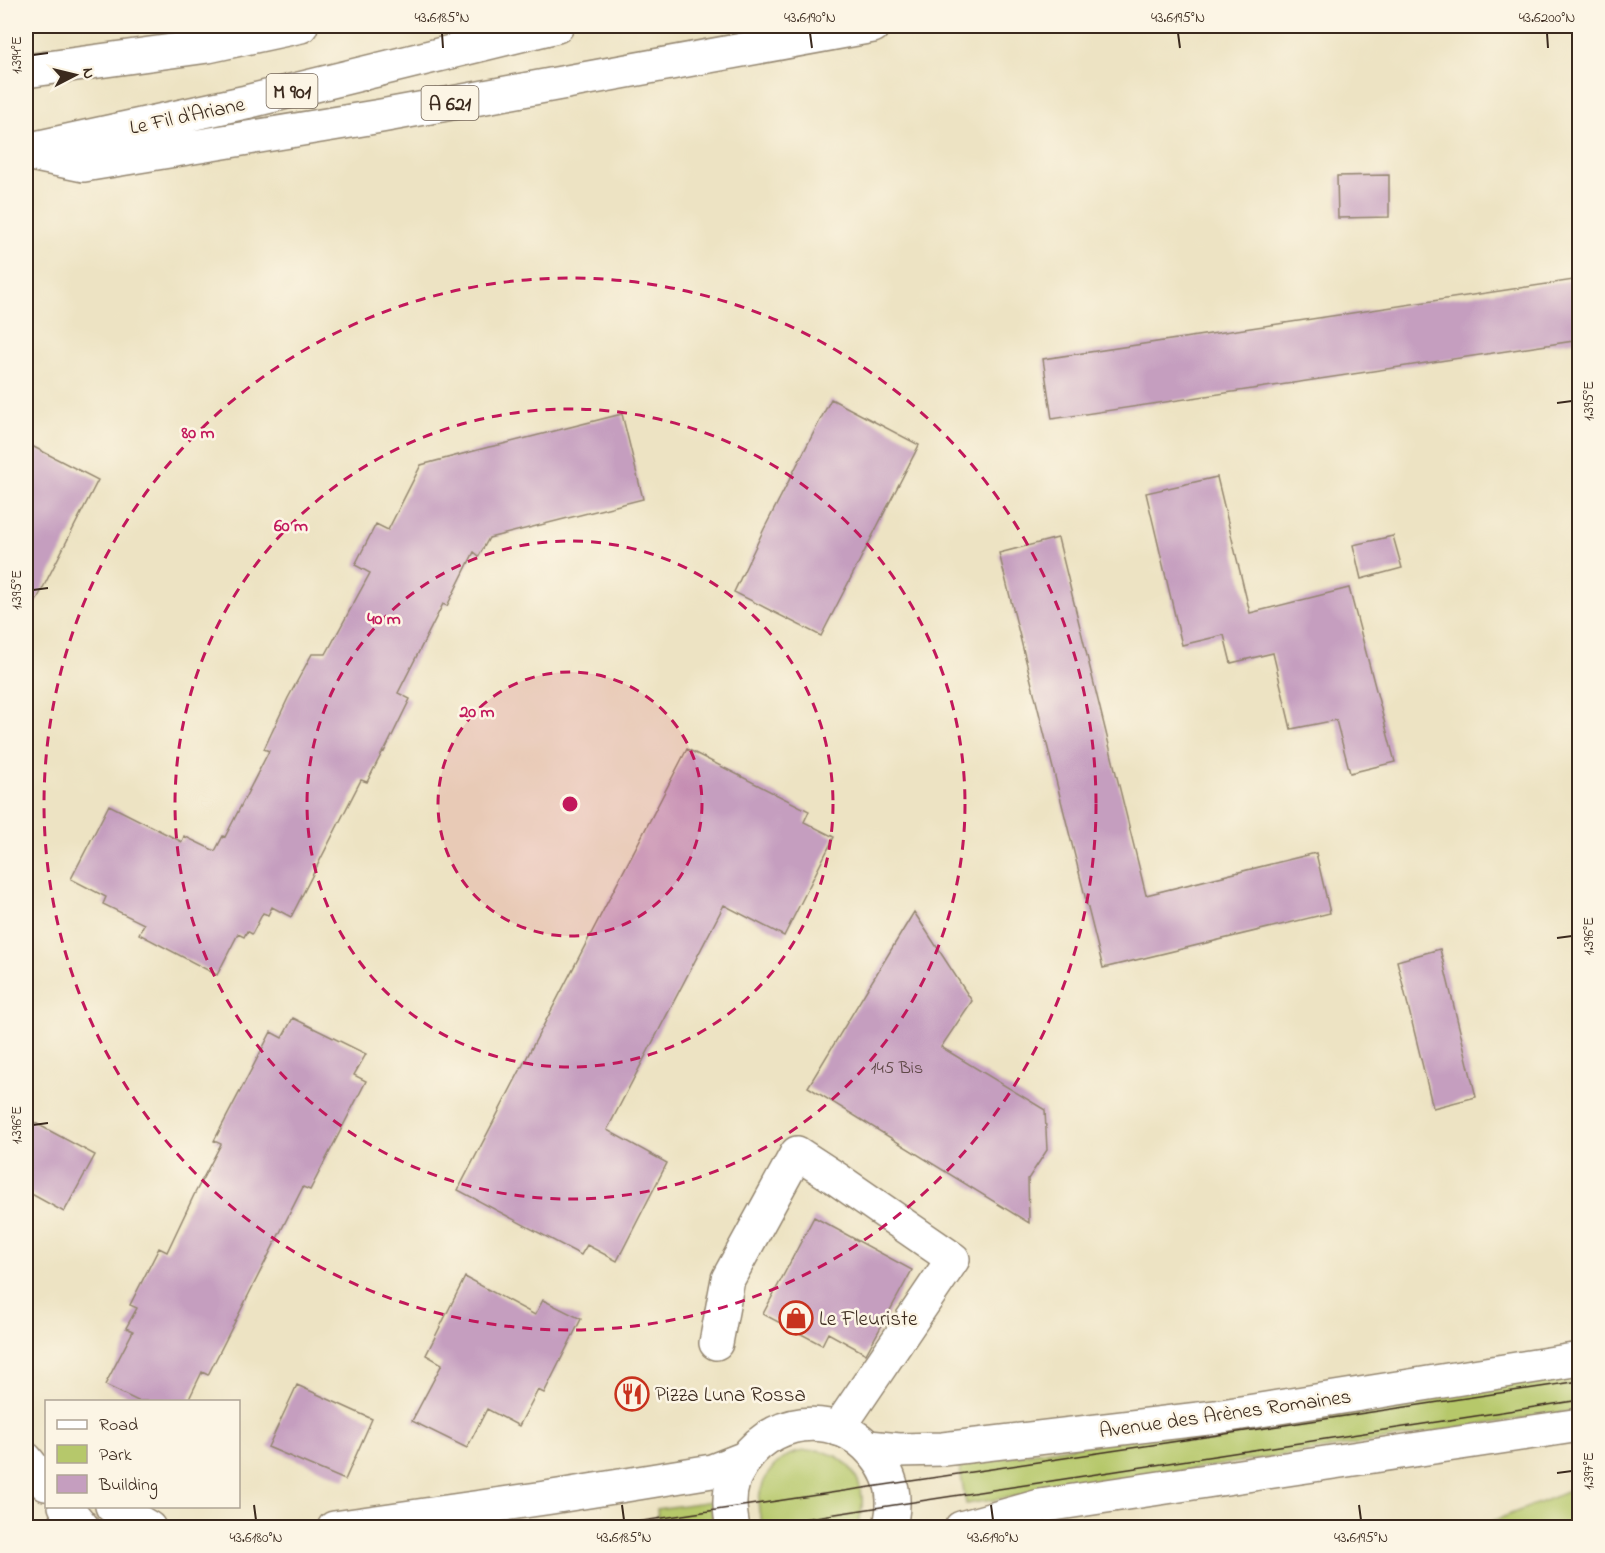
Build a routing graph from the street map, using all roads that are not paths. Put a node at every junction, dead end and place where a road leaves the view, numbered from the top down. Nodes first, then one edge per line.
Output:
1 (301, 26) edge
2 (557, 26) edge
3 (873, 26) edge
4 (26, 70) edge
5 (26, 151) edge
6 (716, 1343) dead end
7 (1580, 1359) edge
8 (1580, 1425) edge
9 (838, 1429) junction
10 (869, 1447) junction
11 (745, 1458) junction
12 (26, 1459) edge
13 (45, 1469) edge
14 (45, 1483) edge
15 (67, 1508) edge
16 (116, 1508) edge
17 (83, 1527) edge
18 (149, 1527) edge
19 (334, 1527) edge
20 (733, 1527) edge
21 (890, 1527) edge
22 (961, 1527) edge

1 - 4 main road
2 - 5 main road, Le Fil d'Ariane / M 901
3 - 5 main road, A 621
6 - 9 main road
7 - 10 main road, Avenue des Arènes Romaines
8 - 22 main road
9 - 10 main road
9 - 11 main road
10 - 21 main road
11 - 19 main road
11 - 20 main road
12 - 13 main road
12 - 14 main road
15 - 17 main road
16 - 18 main road

